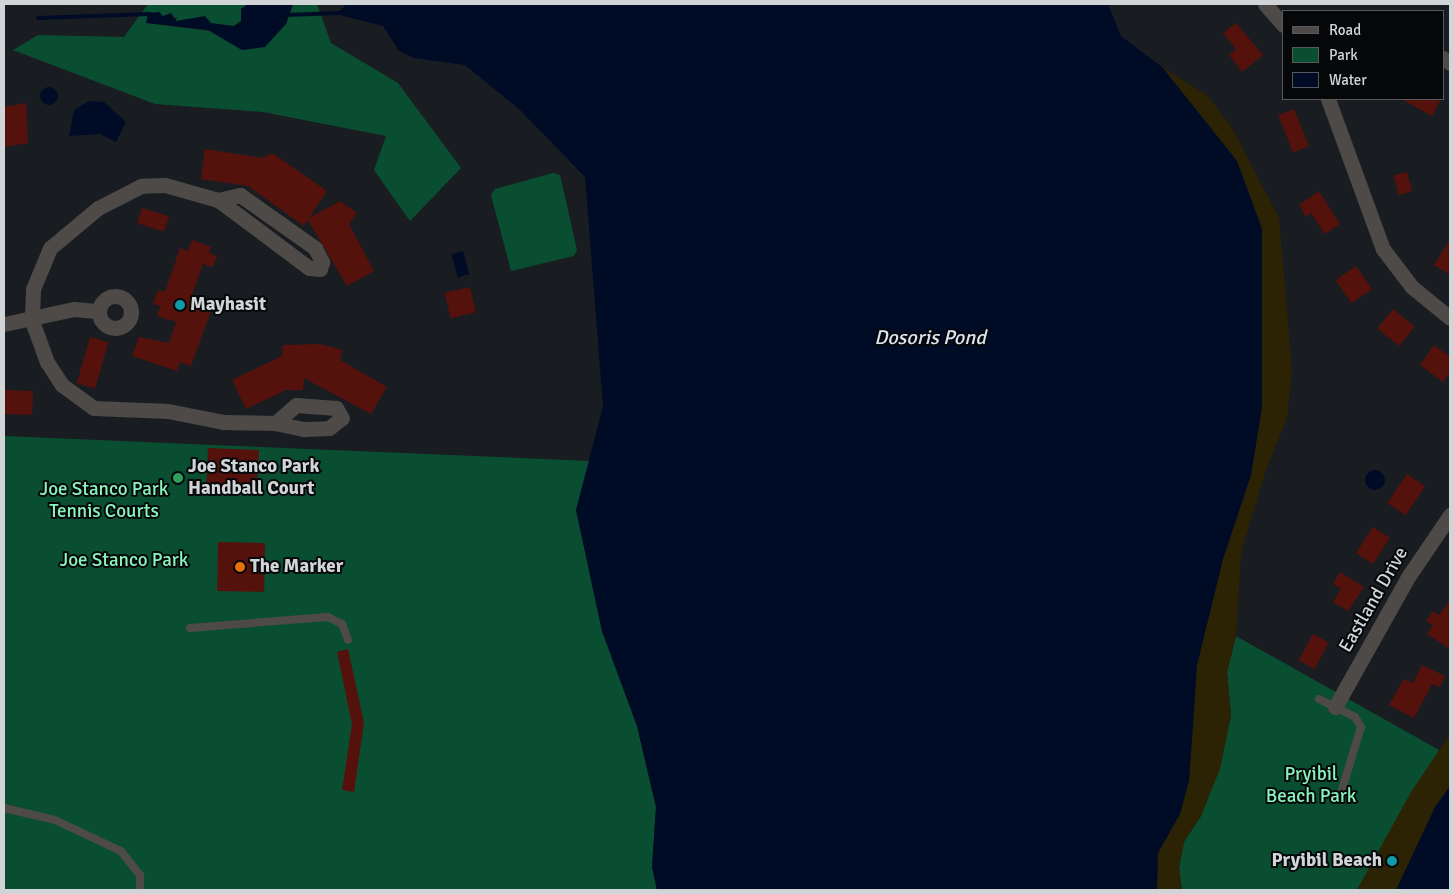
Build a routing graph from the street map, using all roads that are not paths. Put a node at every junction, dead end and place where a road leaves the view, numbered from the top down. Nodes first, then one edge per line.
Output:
1 (1265, 4) edge
2 (1282, 25) edge
3 (1328, 100) edge
4 (218, 200) junction
5 (99, 311) dead end
6 (1450, 318) edge
7 (32, 321) junction
8 (4, 324) edge
9 (275, 422) dead end
10 (1450, 516) edge
11 (190, 628) dead end
12 (348, 640) dead end
13 (1319, 699) dead end
14 (1335, 707) junction
15 (1340, 796) dead end
16 (4, 808) edge
17 (140, 890) edge

1 - 2 street
3 - 6 street
4 - 4 street
4 - 7 street
5 - 7 street
7 - 8 street
7 - 9 street
10 - 14 street, Eastland Drive
11 - 12 lane
13 - 14 lane
14 - 15 lane
16 - 17 lane

